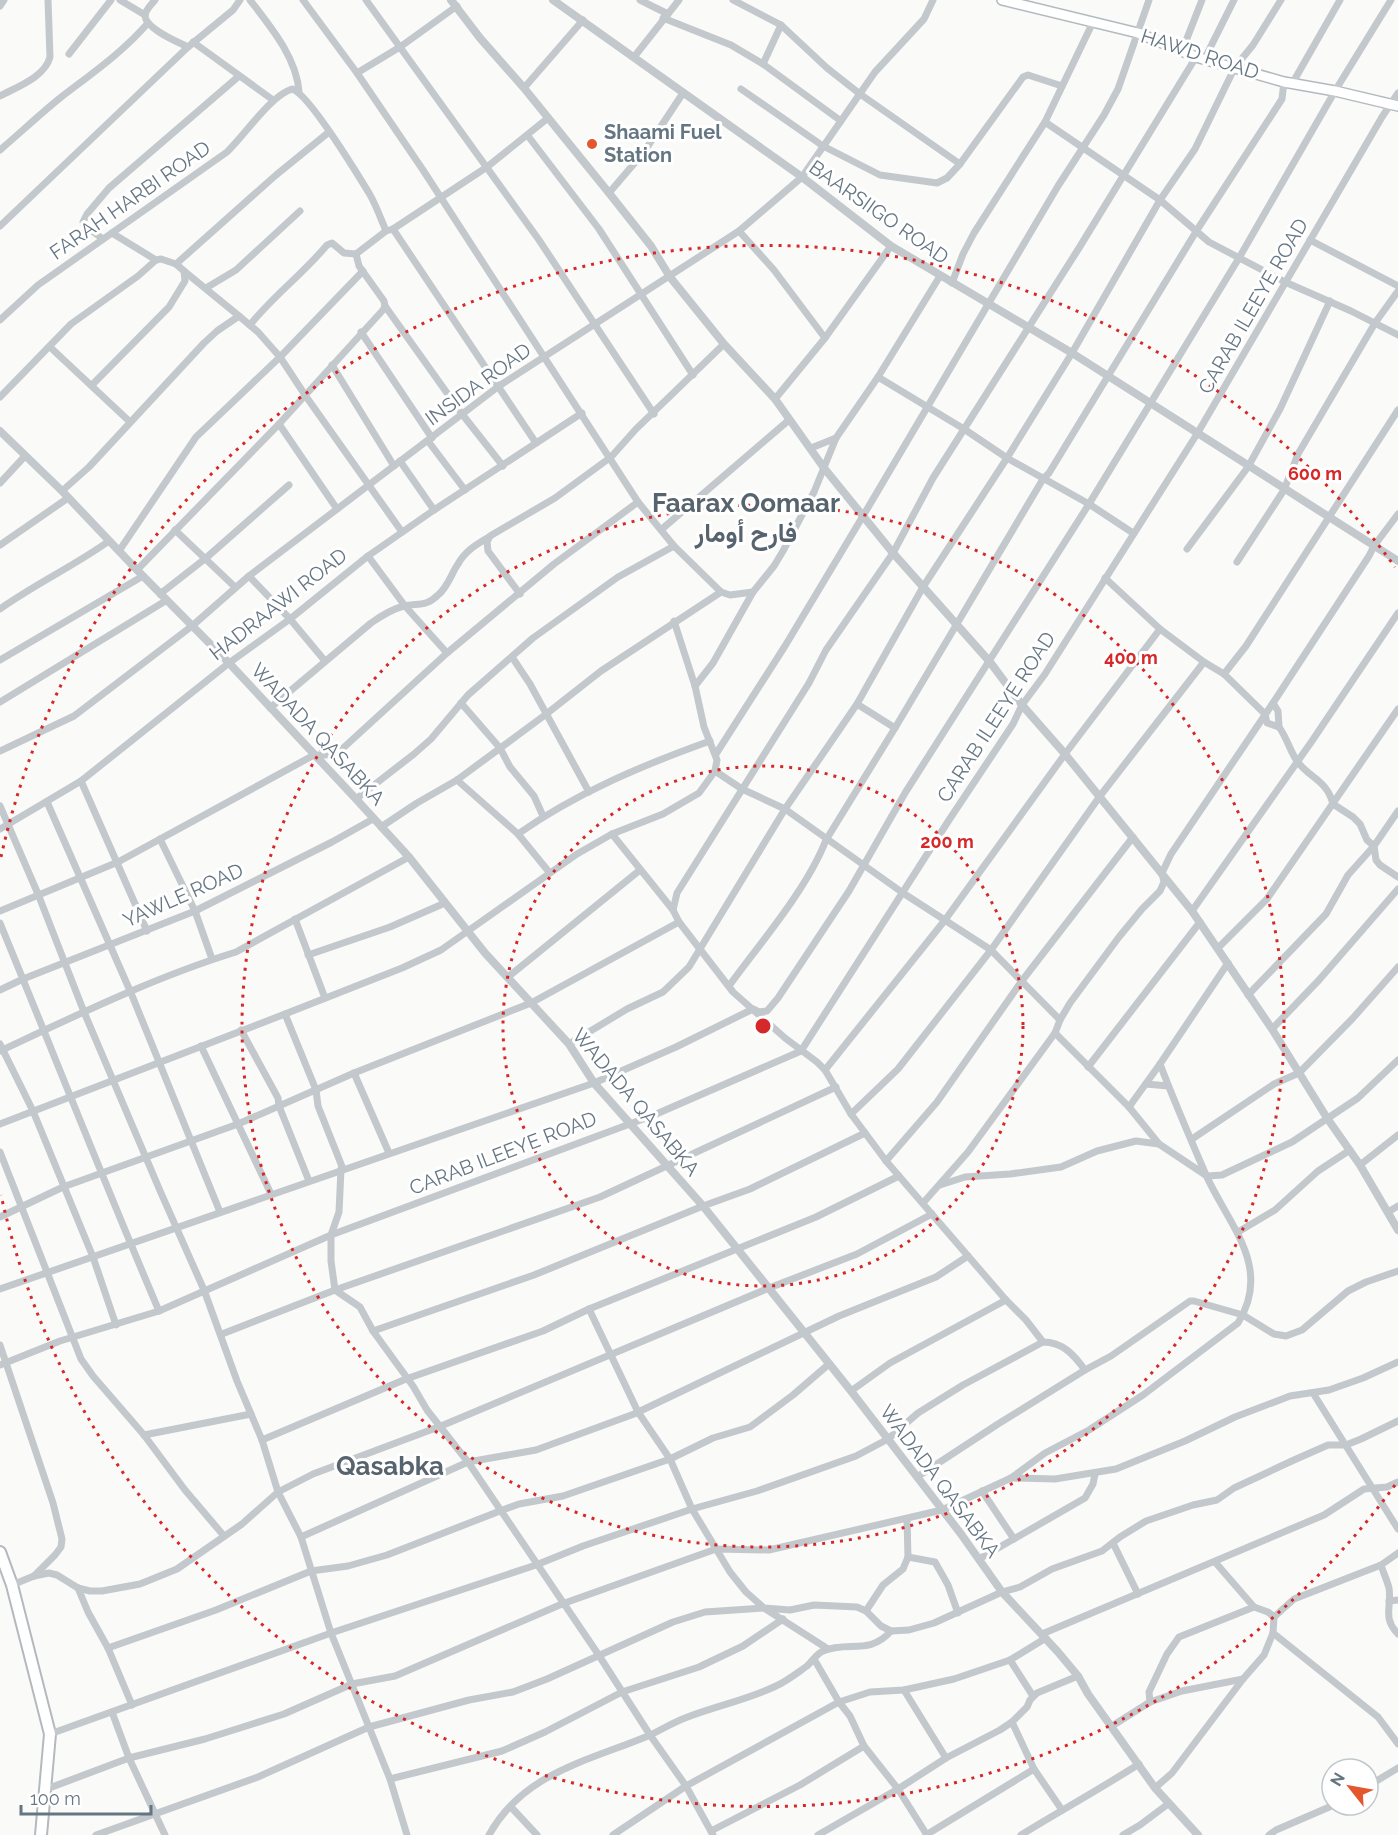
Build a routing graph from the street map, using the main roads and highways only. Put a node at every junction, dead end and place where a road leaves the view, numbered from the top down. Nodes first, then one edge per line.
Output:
1 (1002, 0) edge
2 (1394, 105) edge
3 (0, 1552) edge
4 (41, 1835) edge

1 - 2 main road, HAWD ROAD
3 - 4 highway

